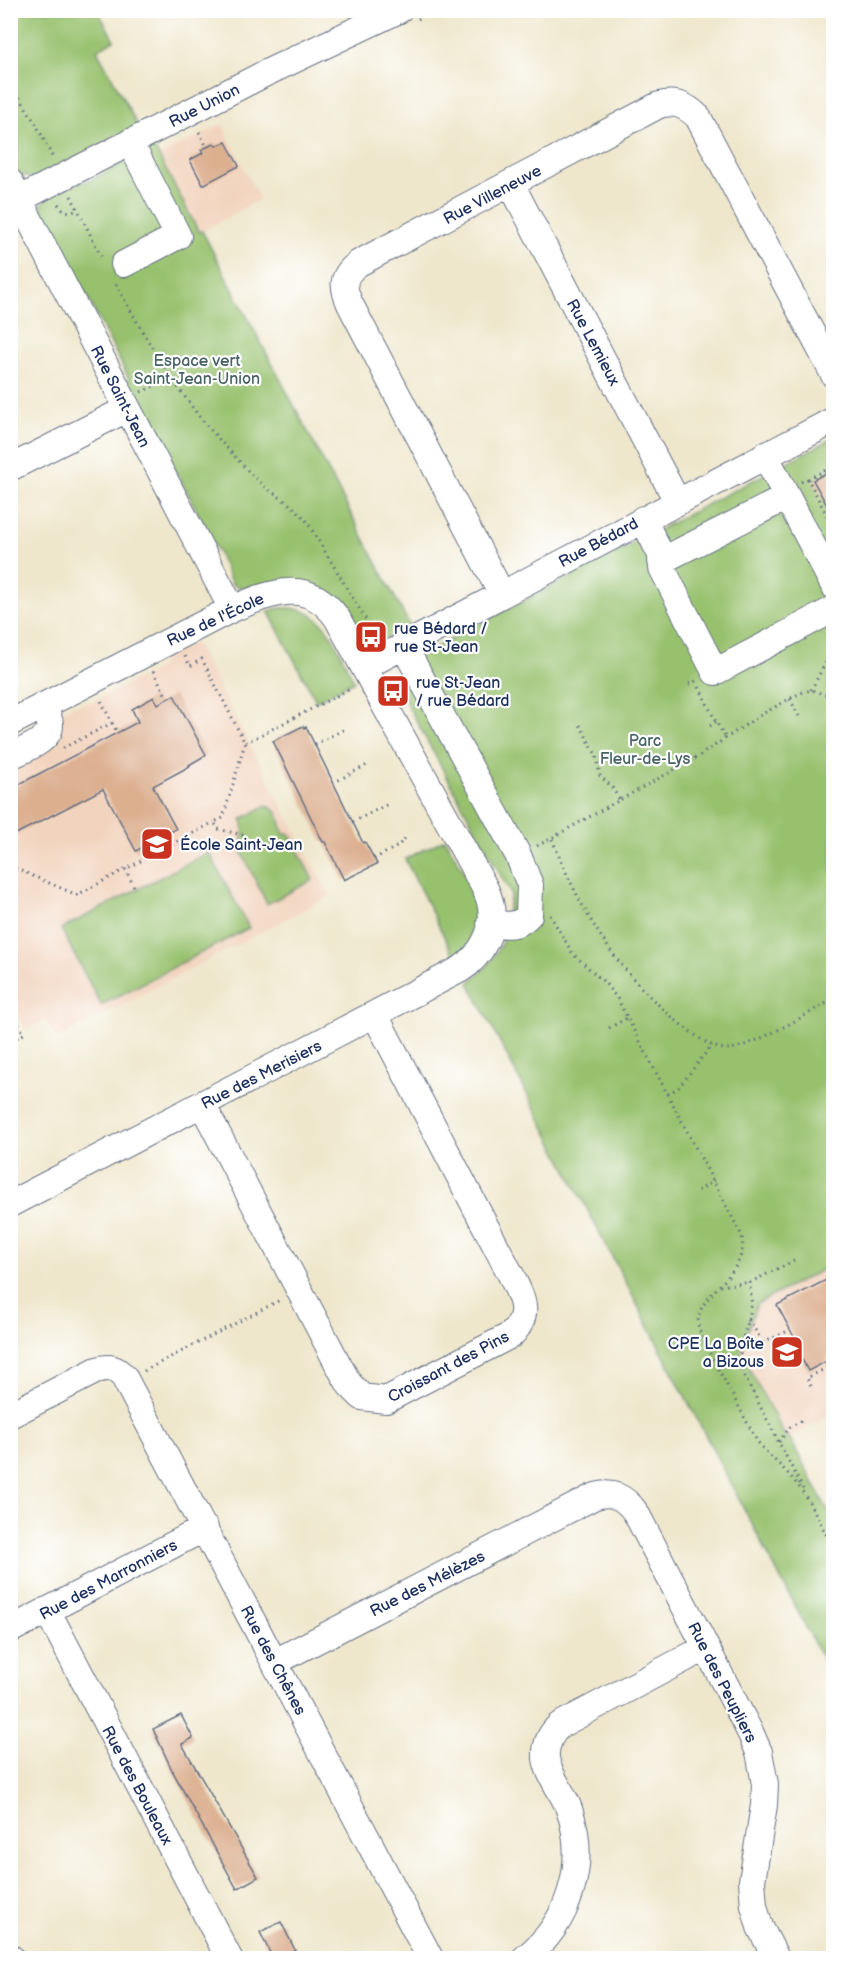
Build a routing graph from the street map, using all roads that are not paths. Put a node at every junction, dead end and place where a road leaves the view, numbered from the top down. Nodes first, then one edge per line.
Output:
1 (399, 10) edge
2 (130, 142) junction
3 (511, 184) junction
4 (14, 196) edge
5 (114, 269) road end
6 (834, 375) edge
7 (133, 401) junction
8 (834, 420) edge
9 (765, 455) junction
10 (10, 468) edge
11 (793, 490) junction
12 (677, 501) junction
13 (643, 519) junction
14 (661, 561) junction
15 (834, 586) edge
16 (501, 593) junction
17 (232, 609) junction
18 (834, 609) edge
19 (391, 644) junction
20 (361, 675) junction
21 (42, 706) junction
22 (10, 723) edge
23 (10, 756) edge
24 (490, 923) junction
25 (375, 1015) junction
26 (202, 1104) junction
27 (10, 1204) edge
28 (10, 1414) edge
29 (579, 1504) joint
30 (205, 1528) junction
31 (47, 1610) junction
32 (10, 1630) edge
33 (705, 1648) junction
34 (275, 1662) junction
35 (229, 1959) edge
36 (430, 1959) edge
37 (525, 1959) edge
38 (776, 1959) edge

1 - 2 street, Rue Union
2 - 4 street, Rue Union
2 - 5 street
3 - 6 street, Rue Villeneuve
3 - 12 street, Rue Lemieux
3 - 16 street, Rue Villeneuve
4 - 7 street, Rue Saint-Jean
7 - 10 street
7 - 17 street, Rue Saint-Jean
8 - 9 street, Rue Bédard
9 - 11 street
9 - 12 street, Rue Bédard
11 - 14 street
11 - 15 street
12 - 13 street, Rue Bédard
13 - 14 street
13 - 16 street, Rue Bédard
14 - 18 street
16 - 19 street, Rue Bédard
17 - 20 street, Rue de l'École
17 - 21 street, Rue de l'École
19 - 20 street, Rue Bédard
19 - 24 street
20 - 24 street, Rue de l'École
21 - 22 street, Rue de l'École
21 - 23 street
24 - 25 street, Rue des Merisiers
25 - 26 street, Rue des Merisiers
25 - 26 street, Croissant des Pins
26 - 27 street, Rue des Merisiers
28 - 30 street, Rue des Chênes
29 - 33 street, Rue des Peupliers
29 - 34 street, Rue des Mélèzes
30 - 31 street, Rue des Marronniers
30 - 34 street, Rue des Chênes
31 - 32 street, Rue des Marronniers
31 - 35 street, Rue des Bouleaux
33 - 37 street
33 - 38 street, Rue des Peupliers
34 - 36 street, Rue des Chênes

